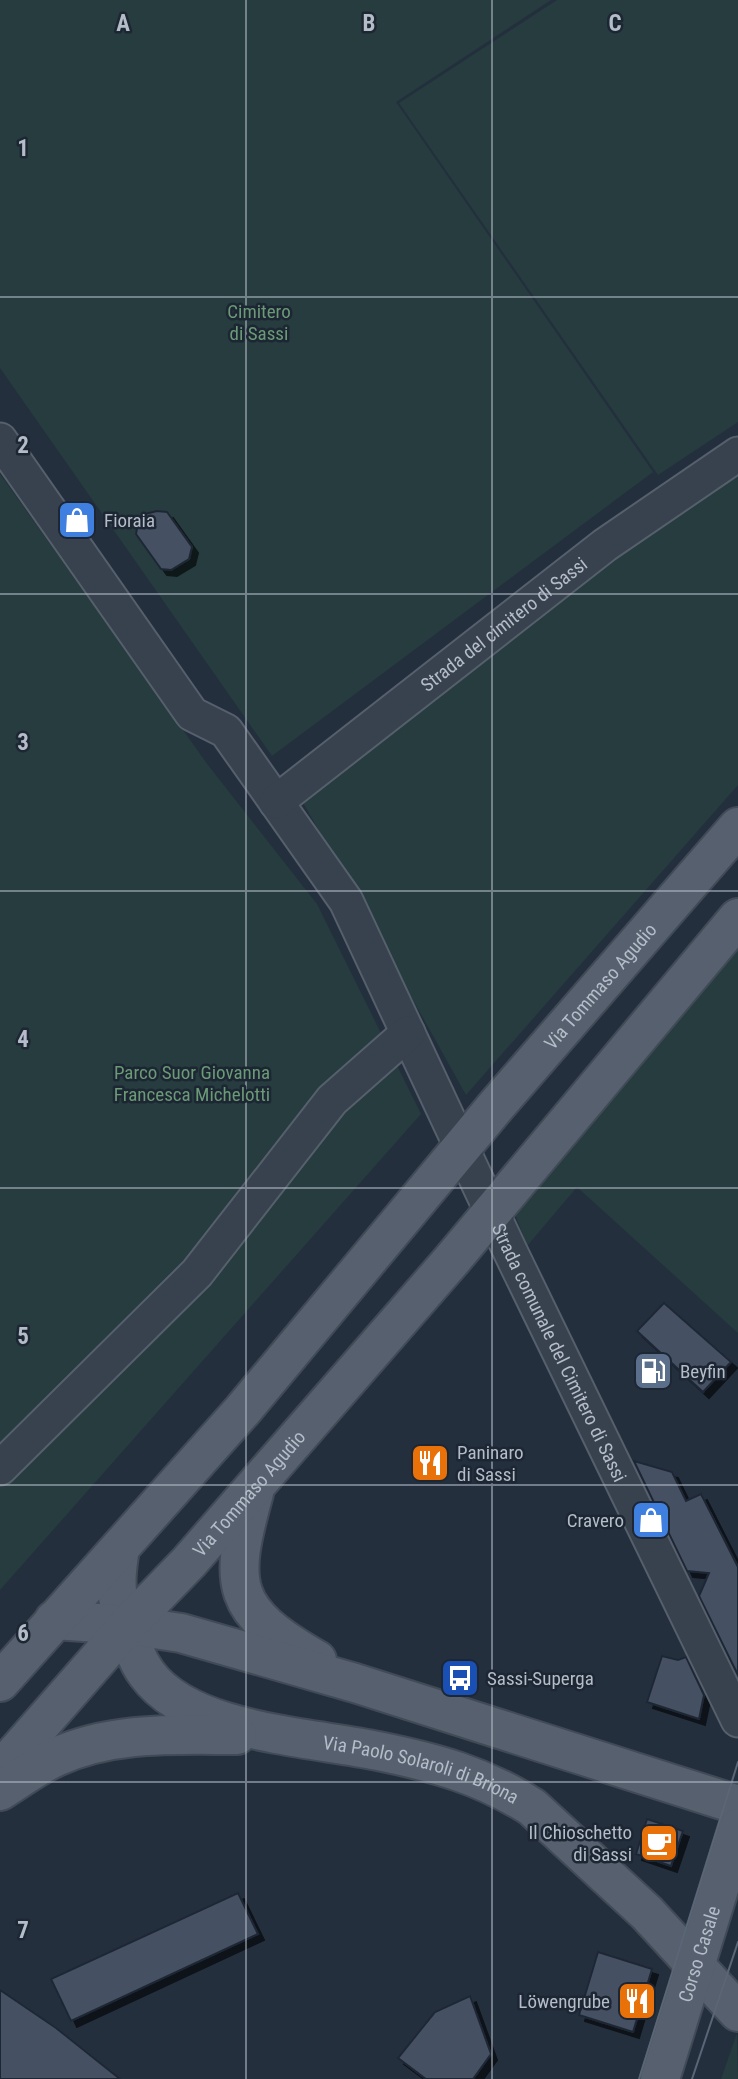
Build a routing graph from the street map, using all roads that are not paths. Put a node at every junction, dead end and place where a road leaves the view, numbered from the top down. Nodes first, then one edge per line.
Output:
1 (0, 440) edge
2 (738, 454) edge
3 (276, 802) junction
4 (738, 827) edge
5 (738, 918) edge
6 (408, 1033) junction
7 (462, 1147) junction
8 (490, 1210) junction
9 (0, 1468) edge
10 (256, 1485) junction
11 (120, 1548) junction
12 (54, 1620) junction
13 (128, 1625) junction
14 (0, 1682) edge
15 (355, 1683) junction
16 (738, 1720) edge
17 (280, 1736) junction
18 (0, 1771) edge
19 (0, 1791) edge
20 (738, 1805) edge
21 (738, 1828) edge
22 (696, 1966) junction
23 (738, 1976) edge
24 (738, 2012) edge
25 (660, 2079) edge

1 - 3 street
2 - 3 street, Strada del cimitero di Sassi
3 - 6 street
4 - 7 main road, Via Tommaso Agudio
5 - 8 main road, Via Tommaso Agudio
6 - 7 street
6 - 9 street
7 - 8 street
7 - 11 main road, Via Tommaso Agudio
8 - 10 main road, Via Tommaso Agudio
8 - 16 street, Strada comunale del Cimitero di Sassi
10 - 13 main road, Via Tommaso Agudio
10 - 15 main road
11 - 12 main road, Via Tommaso Agudio
11 - 13 main road, Via Paolo Solaroli di Briona
12 - 13 main road
12 - 14 main road, Via Tommaso Agudio
13 - 15 main road
13 - 17 main road, Via Paolo Solaroli di Briona
13 - 18 main road, Via Tommaso Agudio
15 - 20 main road
17 - 19 main road
17 - 22 main road, Via Paolo Solaroli di Briona
21 - 22 main road, Corso Casale
22 - 23 main road
22 - 24 main road, Via Paolo Solaroli di Briona
22 - 25 main road, Corso Casale

